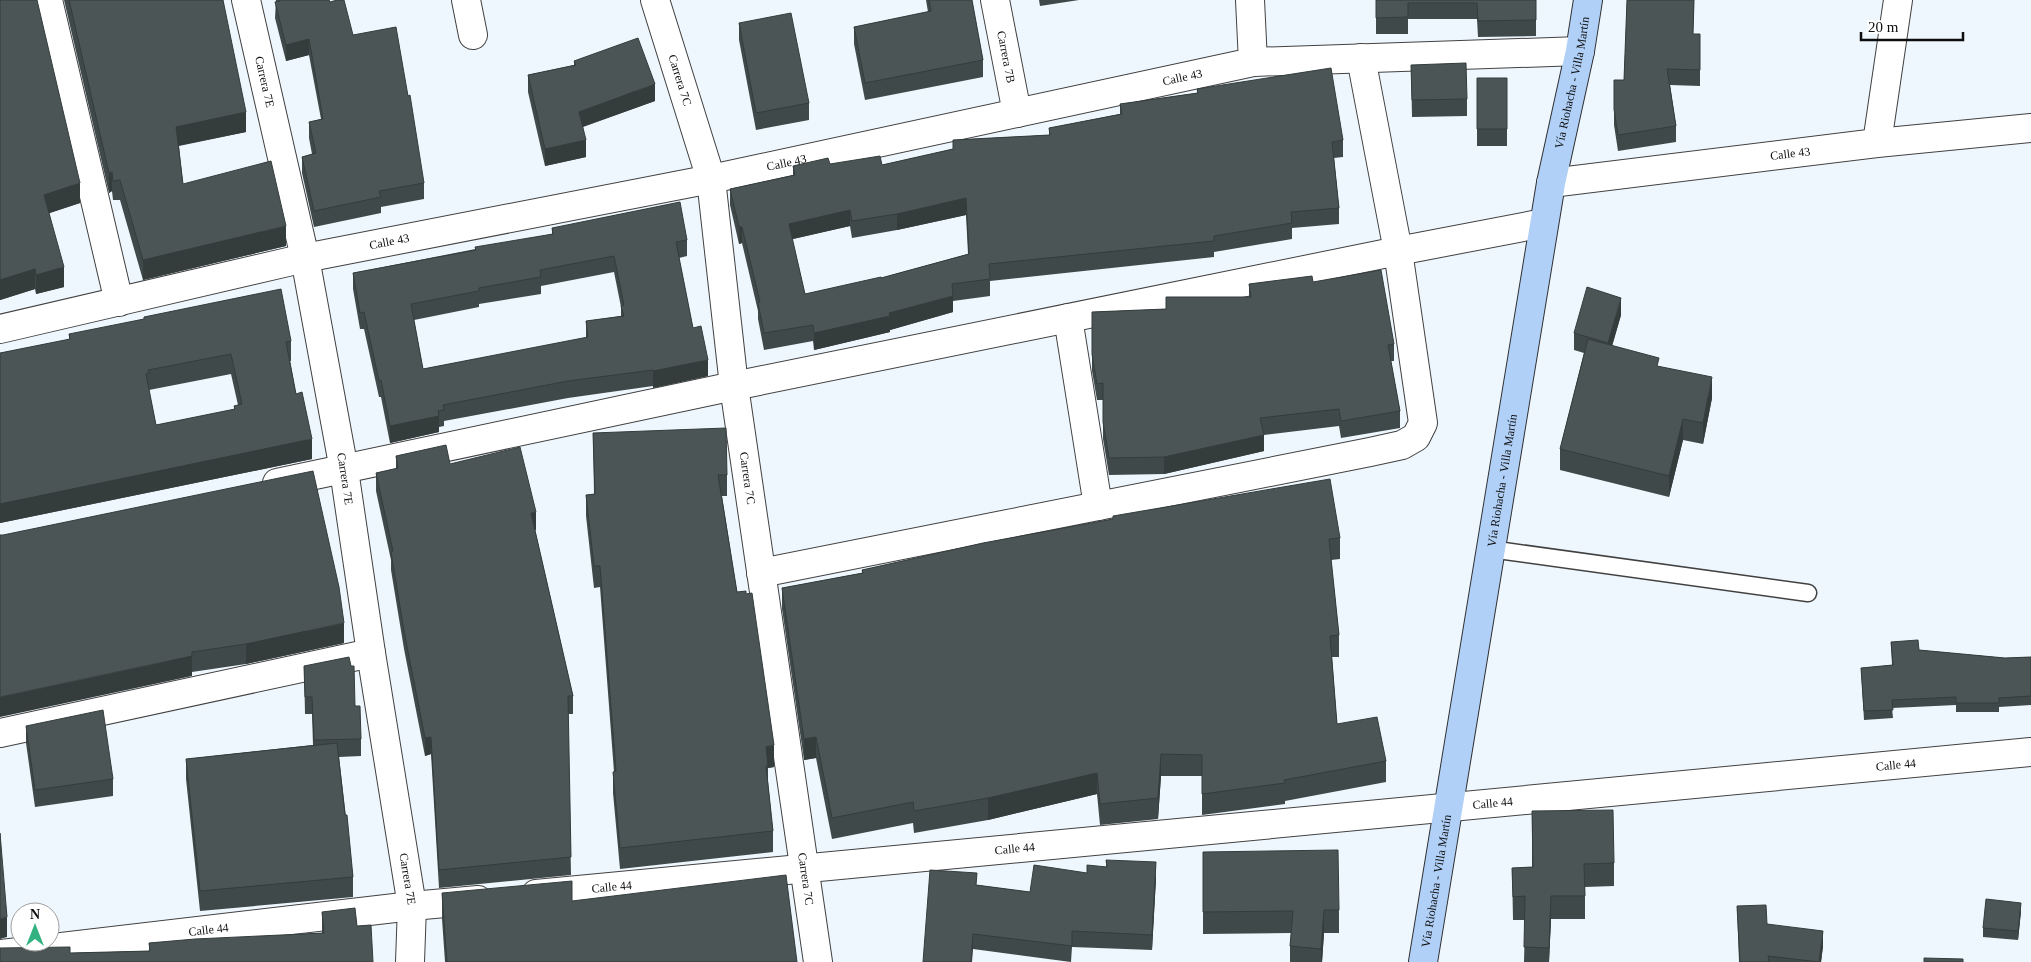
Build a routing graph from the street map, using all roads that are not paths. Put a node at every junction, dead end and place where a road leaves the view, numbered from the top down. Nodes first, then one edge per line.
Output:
1 (48, 0) edge
2 (246, 0) edge
3 (466, 0) edge
4 (655, 0) edge
5 (995, 0) edge
6 (1250, 0) edge
7 (1588, 0) edge
8 (1898, 0) edge
9 (473, 35) dead end
10 (1580, 51) junction
11 (1361, 58) junction
12 (1253, 62) junction
13 (1017, 113) junction
14 (2031, 128) edge
15 (1878, 143) junction
16 (711, 179) junction
17 (1551, 183) junction
18 (1544, 223) junction
19 (1398, 251) junction
20 (305, 258) junction
21 (119, 302) junction
22 (1068, 318) junction
23 (0, 330) edge
24 (734, 386) junction
25 (344, 470) junction
26 (248, 489) edge
27 (1098, 506) junction
28 (1490, 549) junction
29 (761, 573) junction
30 (1808, 593) dead end
31 (370, 653) junction
32 (0, 733) edge
33 (2031, 752) edge
34 (1448, 808) junction
35 (803, 870) junction
36 (412, 906) junction
37 (0, 954) edge
38 (410, 962) edge
39 (818, 962) edge
40 (1423, 962) edge

1 - 21 street
2 - 20 street, Carrera 7E
3 - 9 street
4 - 16 street, Carrera 7C
5 - 13 street, Carrera 7B
6 - 12 street
7 - 10 main road, Vía Riohacha - Villa Martín
8 - 15 street
10 - 11 street, Calle 43
10 - 17 main road, Vía Riohacha - Villa Martín
11 - 12 street, Calle 43
11 - 19 street
12 - 13 street, Calle 43
13 - 16 street, Calle 43
14 - 15 street, Calle 43
15 - 17 street, Calle 43
16 - 20 street, Calle 43
16 - 24 street, Carrera 7C
17 - 18 main road, Vía Riohacha - Villa Martín
18 - 19 street
18 - 28 main road, Vía Riohacha - Villa Martín
19 - 22 street
19 - 27 street
20 - 21 street, Calle 43
20 - 25 street, Carrera 7E
21 - 23 street, Calle 43
22 - 24 street
22 - 27 street
24 - 25 street
24 - 29 street, Carrera 7C
25 - 26 street
25 - 31 street, Carrera 7E
27 - 29 street
28 - 30 lane
28 - 34 main road, Vía Riohacha - Villa Martín
29 - 35 street, Carrera 7C
31 - 32 street
31 - 36 street, Carrera 7E
33 - 34 street, Calle 44
34 - 35 street, Calle 44
34 - 40 main road, Vía Riohacha - Villa Martín
35 - 36 street, Calle 44
35 - 39 street, Carrera 7C
36 - 37 street, Calle 44
36 - 38 street, Carrera 7E

